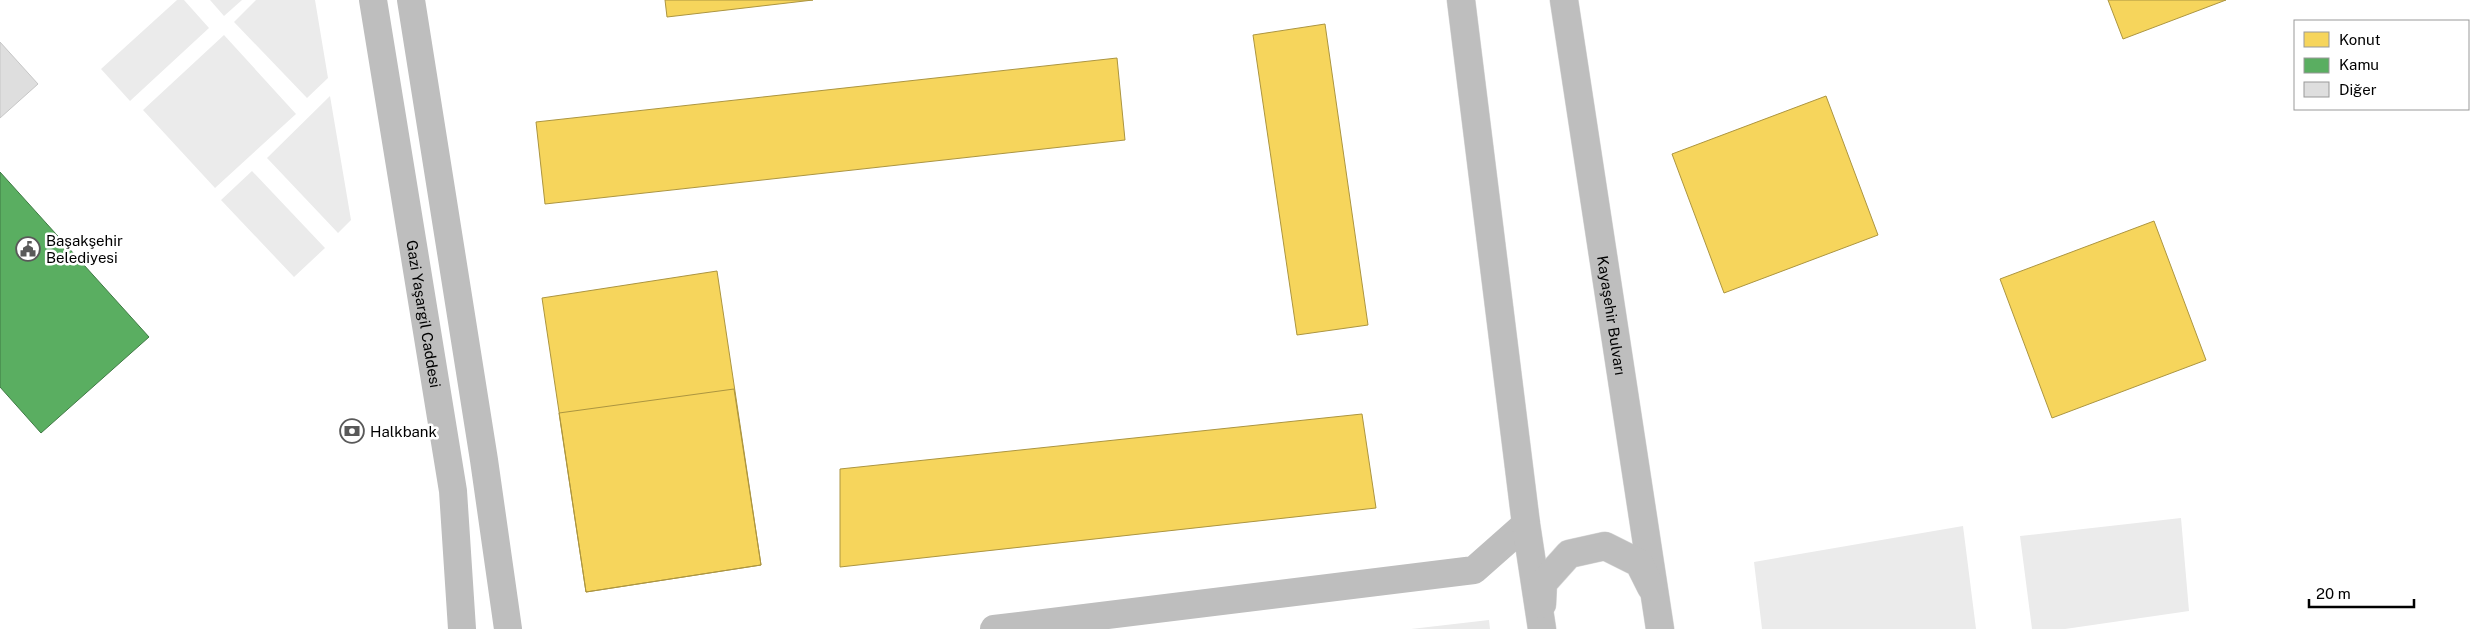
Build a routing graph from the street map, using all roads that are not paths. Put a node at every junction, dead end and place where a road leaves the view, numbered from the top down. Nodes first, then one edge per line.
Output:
1 (373, 0) edge
2 (411, 0) edge
3 (1461, 0) edge
4 (1564, 0) edge
5 (455, 278) junction
6 (419, 280) junction
7 (1526, 524) junction
8 (1656, 597) junction
9 (1542, 625) edge
10 (462, 629) edge
11 (508, 629) edge
12 (994, 629) edge
13 (1660, 629) edge

1 - 6 street, Gazi Yaşargil Caddesi
2 - 5 street
3 - 7 street
4 - 8 street, Kayaşehir Bulvarı
5 - 6 street
5 - 11 street
6 - 10 street, Gazi Yaşargil Caddesi
7 - 9 street
7 - 12 street
8 - 9 street
8 - 13 street, Kayaşehir Bulvarı

